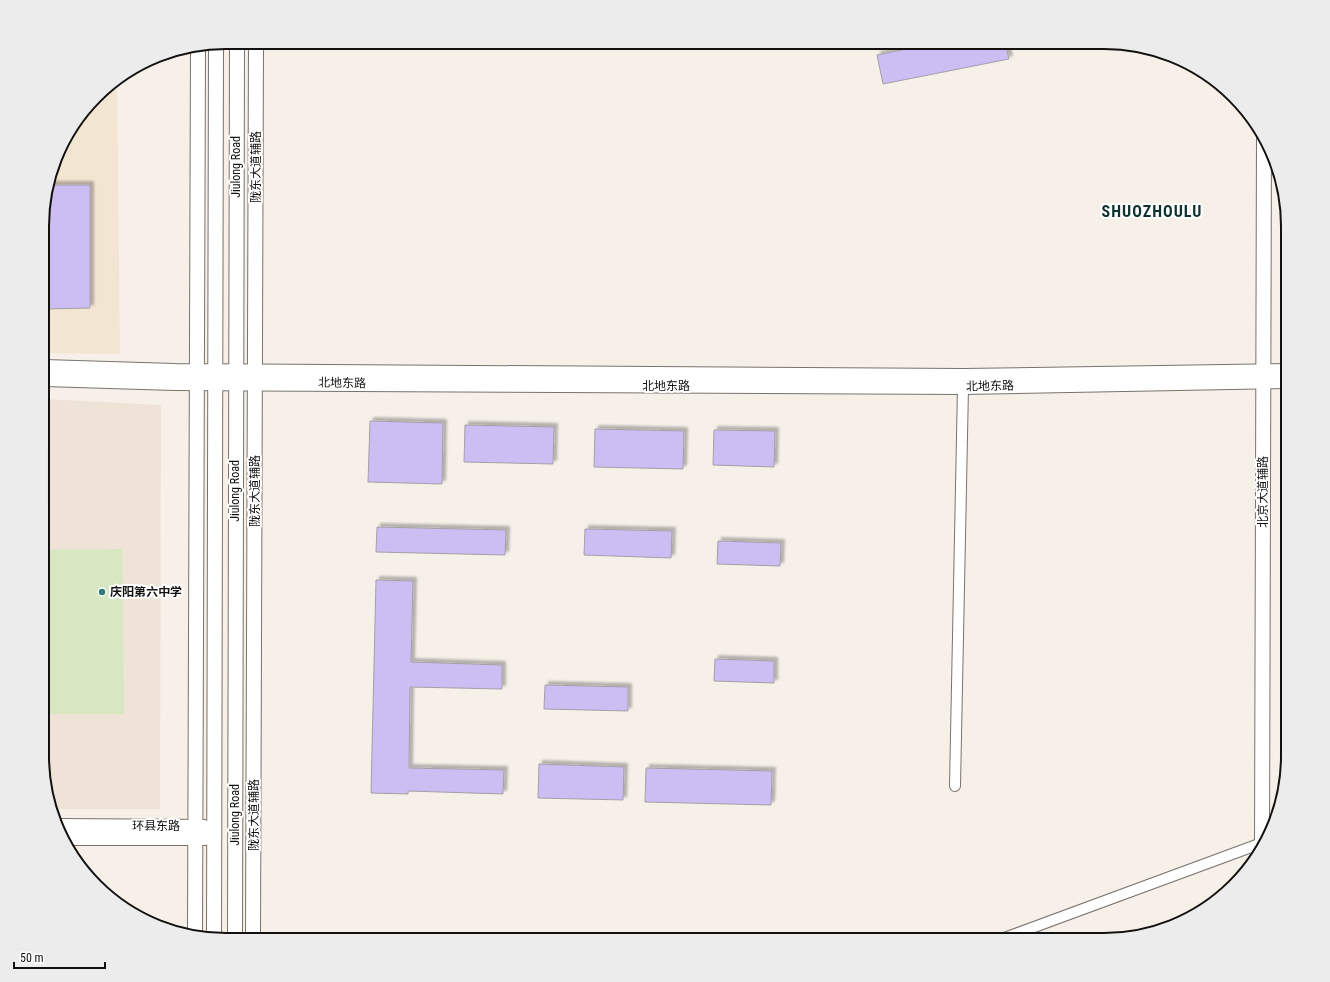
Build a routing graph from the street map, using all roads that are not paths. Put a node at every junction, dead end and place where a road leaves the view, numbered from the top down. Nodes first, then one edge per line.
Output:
1 (216, 49) edge
2 (237, 49) edge
3 (256, 49) edge
4 (198, 51) edge
5 (1264, 150) edge
6 (49, 367) edge
7 (1281, 373) edge
8 (197, 377) junction
9 (215, 377) junction
10 (236, 377) junction
11 (255, 377) junction
12 (1264, 377) junction
13 (49, 379) edge
14 (1281, 381) edge
15 (962, 387) junction
16 (956, 786) dead end
17 (63, 826) edge
18 (195, 832) junction
19 (215, 833) junction
20 (235, 833) junction
21 (254, 833) junction
22 (1262, 836) edge
23 (69, 838) edge
24 (1255, 847) edge
25 (195, 930) edge
26 (214, 933) edge
27 (235, 933) edge
28 (254, 933) edge
29 (1018, 933) edge

1 - 9 street, Jiulong Road
2 - 10 street, Jiulong Road
3 - 11 street, 陇东大道辅路
4 - 8 street
5 - 12 street, 北京大道辅路
6 - 8 street, 北地东路
7 - 12 street, 北地东路
8 - 9 street, 北地东路
8 - 13 street, 北地东路
8 - 18 street
9 - 10 street, 北地东路
9 - 19 street, Jiulong Road
10 - 11 street, 北地东路
10 - 20 street, Jiulong Road
11 - 12 street, 北地东路
11 - 15 street, 北地东路
11 - 21 street, 陇东大道辅路
12 - 14 street, 北地东路
12 - 15 street, 北地东路
12 - 22 street, 北京大道辅路
15 - 16 street
17 - 18 street, 环县东路
18 - 19 street, 环县东路
18 - 23 street, 环县东路
18 - 25 street
19 - 20 street, 环县东路
19 - 26 street, Jiulong Road
20 - 21 street, 环县东路
20 - 27 street, Jiulong Road
21 - 28 street, 陇东大道辅路
24 - 29 street

